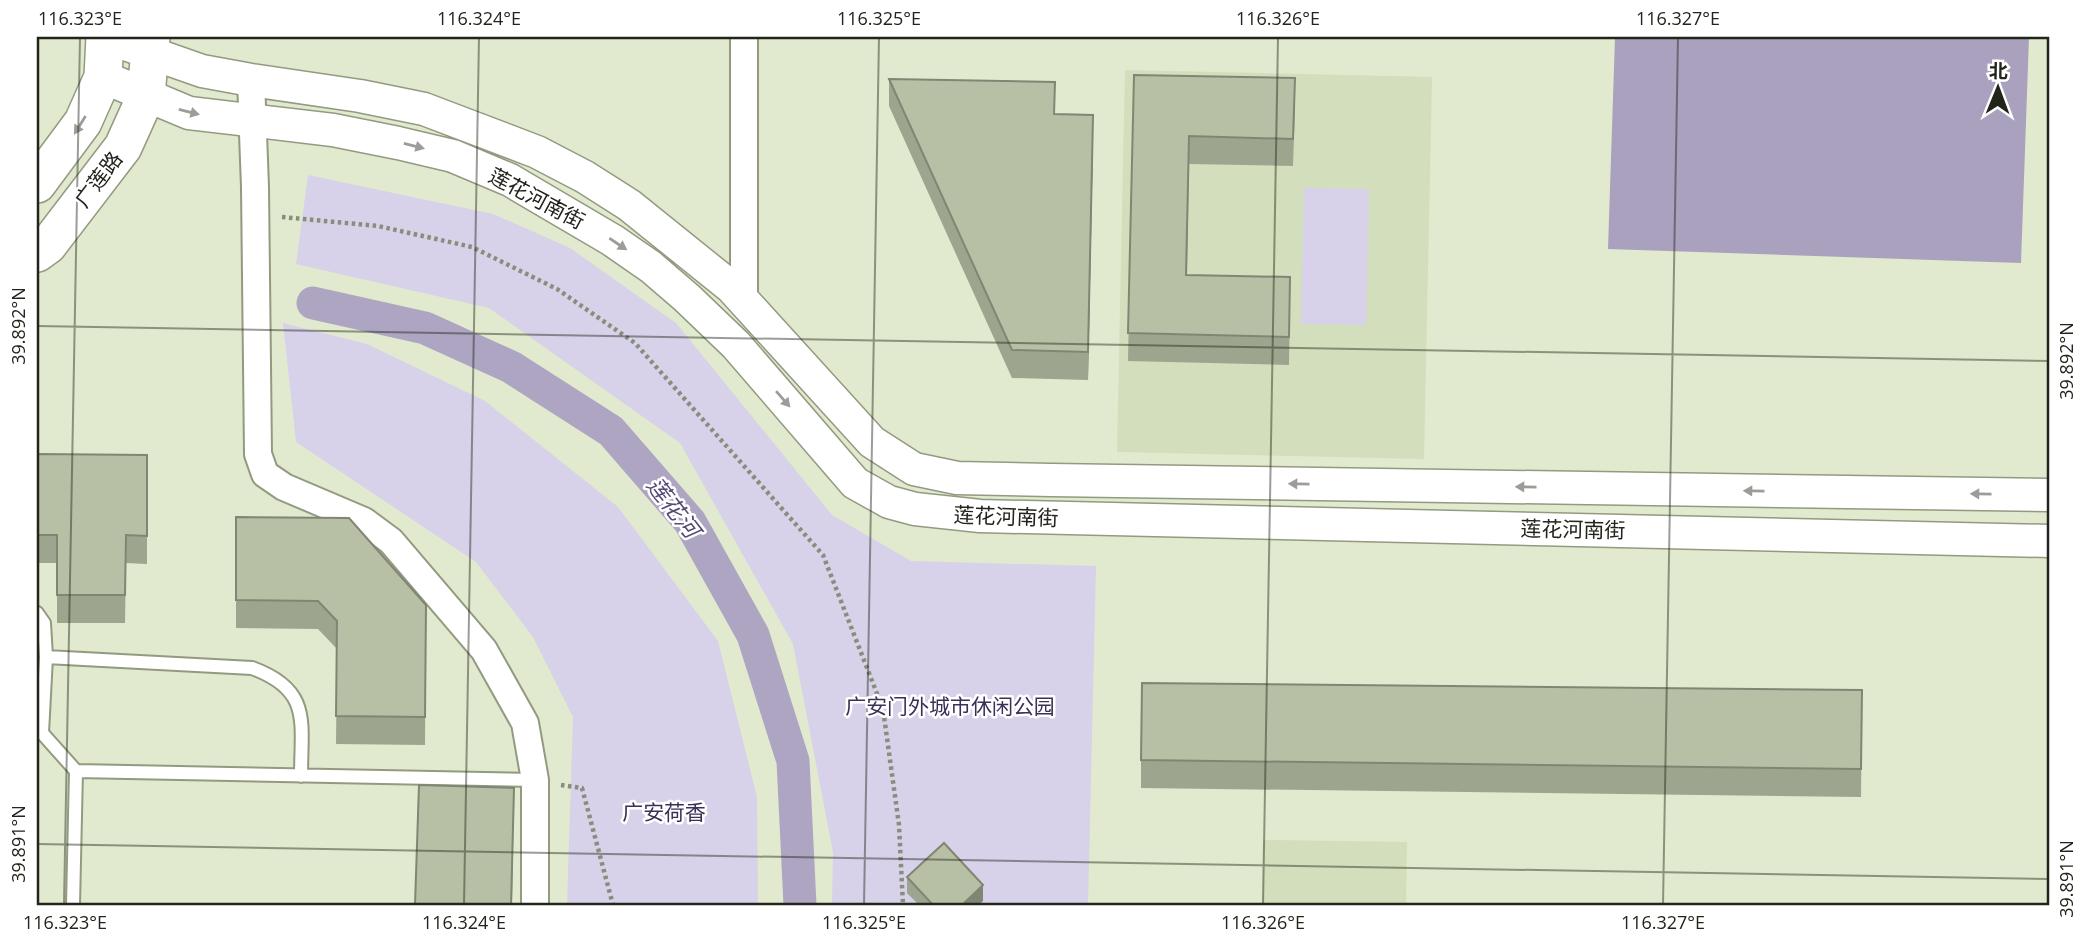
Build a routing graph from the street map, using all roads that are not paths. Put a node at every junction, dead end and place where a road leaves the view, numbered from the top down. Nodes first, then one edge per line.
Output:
1 (105, 37) edge
2 (744, 37) edge
3 (151, 45) edge
4 (103, 77) junction
5 (251, 80) junction
6 (146, 96) junction
7 (252, 122) junction
8 (37, 184) edge
9 (37, 253) edge
10 (744, 302) junction
11 (2049, 495) edge
12 (2049, 541) edge
13 (37, 613) edge
14 (46, 657) junction
15 (39, 733) edge
16 (76, 771) junction
17 (301, 776) junction
18 (535, 780) junction
19 (73, 905) edge
20 (535, 905) edge

1 - 3 street, 莲花河南街
1 - 4 main road
2 - 10 street
3 - 5 street, 莲花河南街
3 - 6 main road, 广莲路
4 - 6 street, 莲花河南街
4 -> 8 main road
5 - 7 street
5 - 10 street, 莲花河南街
6 -> 7 street, 莲花河南街
6 - 9 main road, 广莲路
7 -> 12 street, 莲花河南街
7 - 18 street
11 -> 10 street, 莲花河南街
13 - 14 lane
14 - 15 lane
14 - 17 lane
15 - 16 lane
16 - 17 lane
16 - 19 lane
17 - 18 lane
18 - 20 street

